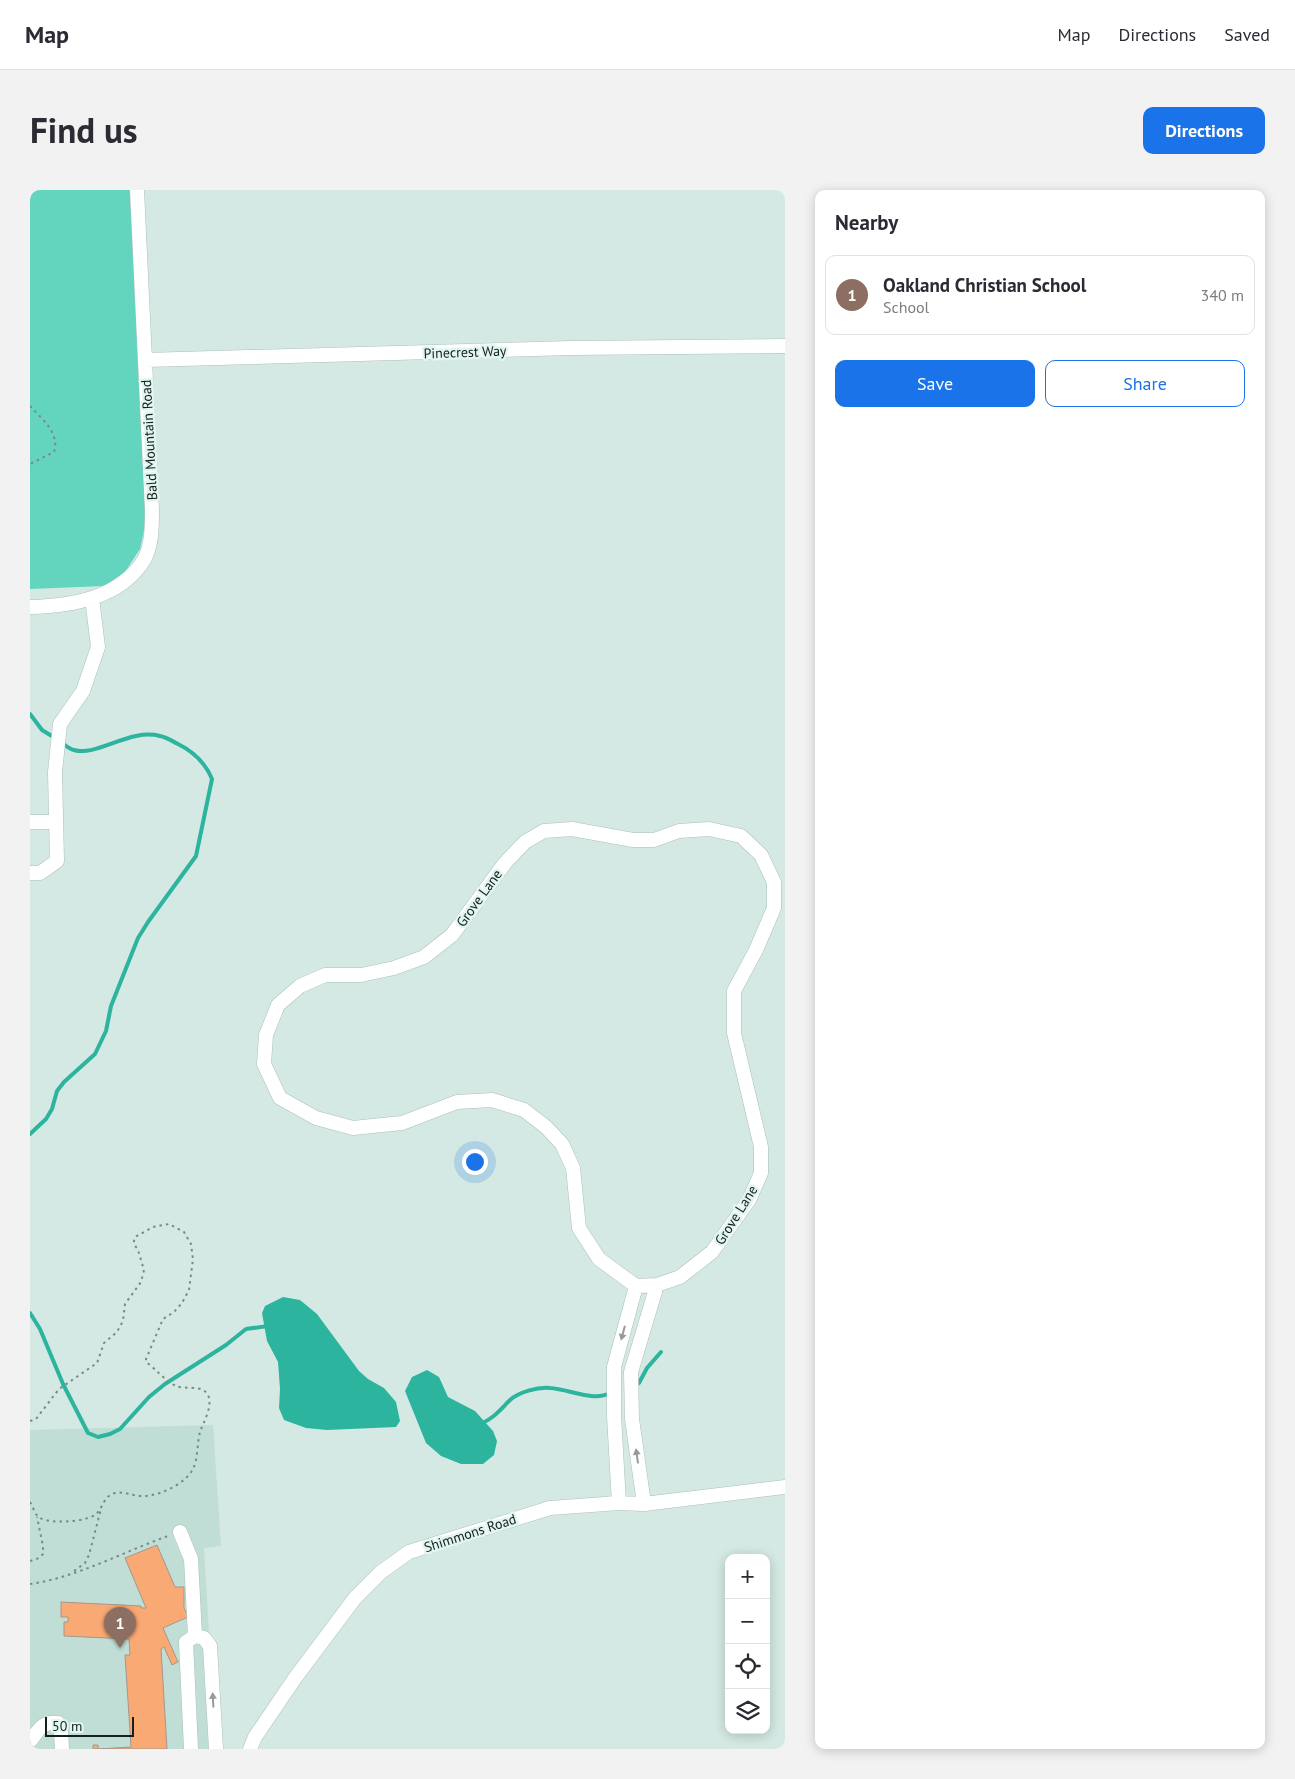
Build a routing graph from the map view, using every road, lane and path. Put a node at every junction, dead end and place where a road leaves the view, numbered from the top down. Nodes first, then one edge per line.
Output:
1 (137, 190) edge
2 (785, 346) edge
3 (145, 360) junction
4 (30, 406) edge
5 (30, 464) edge
6 (92, 598) junction
7 (30, 607) edge
8 (30, 822) edge
9 (56, 822) junction
10 (30, 873) edge
11 (657, 1285) junction
12 (636, 1286) junction
13 (30, 1421) edge
14 (785, 1487) edge
15 (30, 1502) edge
16 (619, 1503) junction
17 (644, 1504) junction
18 (102, 1506) junction
19 (37, 1517) junction
20 (180, 1532) joint
21 (30, 1560) edge
22 (70, 1574) junction
23 (30, 1584) edge
24 (195, 1636) junction
25 (30, 1741) edge
26 (62, 1749) edge
27 (191, 1749) edge
28 (216, 1749) edge
29 (250, 1749) edge

1 - 3 street, Bald Mountain Road
2 - 3 street, Pinecrest Way
3 - 6 street, Bald Mountain Road
4 - 5 path
6 - 7 street, Bald Mountain Road
6 - 9 street
8 - 9 street
9 - 10 street
11 - 12 street, Grove Lane
11 - 12 street, Grove Lane
17 -> 11 street
12 -> 16 street
13 - 18 path
14 - 17 street, Shimmons Road
15 - 19 path
16 - 17 street, Shimmons Road
16 - 29 street, Shimmons Road
18 - 19 path
18 - 22 path
19 - 21 path
20 - 22 path
20 - 24 street
22 - 23 path
24 - 27 street
28 -> 24 street
25 - 26 street

